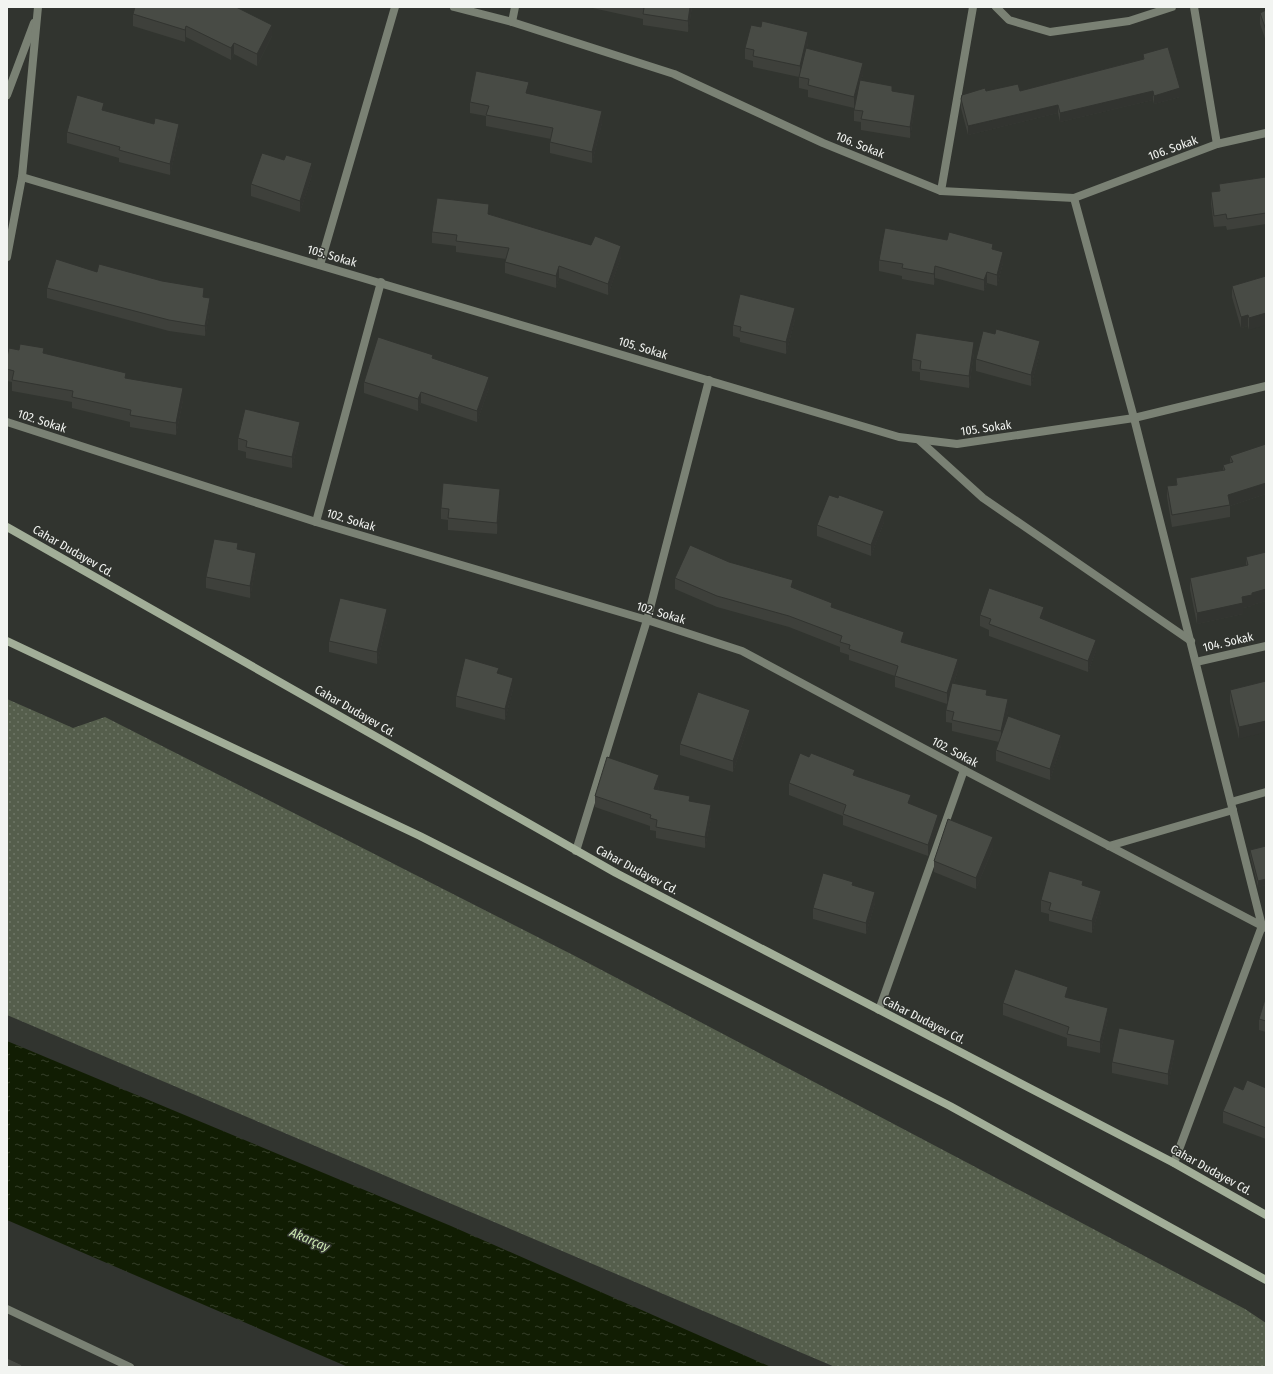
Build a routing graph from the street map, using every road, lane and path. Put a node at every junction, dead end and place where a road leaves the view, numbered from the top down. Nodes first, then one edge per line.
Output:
1 (395, 7) edge
2 (454, 7) edge
3 (515, 7) edge
4 (973, 7) edge
5 (996, 7) edge
6 (1172, 7) edge
7 (1194, 7) edge
8 (38, 10) edge
9 (512, 22) junction
10 (7, 95) edge
11 (1266, 133) edge
12 (1217, 144) junction
13 (22, 177) junction
14 (941, 190) junction
15 (1074, 198) junction
16 (7, 257) edge
17 (320, 265) junction
18 (381, 282) junction
19 (709, 380) junction
20 (1266, 386) edge
21 (1134, 418) junction
22 (7, 422) edge
23 (919, 440) junction
24 (316, 522) junction
25 (7, 527) edge
26 (647, 620) junction
27 (7, 641) edge
28 (1191, 641) junction
29 (1266, 646) edge
30 (1196, 662) junction
31 (964, 770) junction
32 (1266, 792) edge
33 (1232, 806) junction
34 (1109, 846) junction
35 (576, 851) junction
36 (1264, 927) edge
37 (879, 1010) junction
38 (1174, 1163) junction
39 (1266, 1214) edge
40 (1266, 1280) edge
41 (7, 1309) edge
42 (130, 1367) edge

1 - 17 street
2 - 9 street, 106. Sokak
3 - 9 street
4 - 14 street
5 - 6 street
7 - 12 street
8 - 10 street
8 - 13 street
9 - 14 street, 106. Sokak
11 - 12 street, 106. Sokak
12 - 15 street, 106. Sokak
13 - 16 street
13 - 17 street, 105. Sokak
14 - 15 street, 106. Sokak
15 - 21 street
17 - 18 street, 105. Sokak
18 - 19 street, 105. Sokak
18 - 24 street
19 - 23 street, 105. Sokak
19 - 26 street
20 - 21 street, 105. Sokak
21 - 23 street, 105. Sokak
21 - 28 street
22 - 24 street, 102. Sokak
23 - 28 street
24 - 26 street, 102. Sokak
25 - 35 main road, Cahar Dudayev Cd.
26 - 31 street, 102. Sokak
26 - 35 street
27 - 40 main road
28 - 30 street
29 - 30 street, 104. Sokak
30 - 33 street
31 - 34 street, 102. Sokak
31 - 37 street
32 - 33 street
33 - 34 street
33 - 36 street
34 - 36 street, 102. Sokak
35 - 37 main road, Cahar Dudayev Cd.
36 - 38 street
37 - 38 main road, Cahar Dudayev Cd.
38 - 39 main road, Cahar Dudayev Cd.
41 - 42 street

